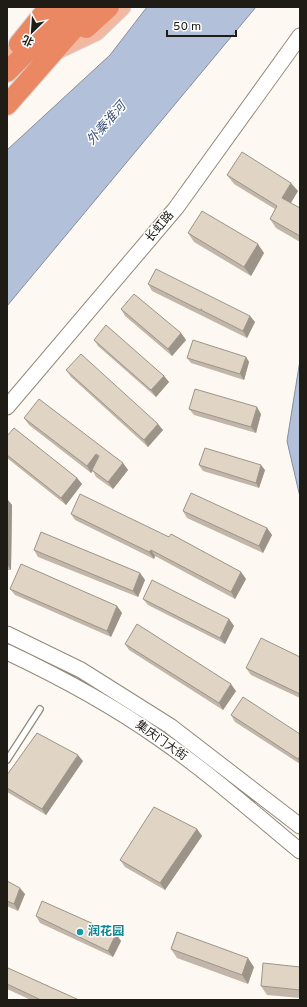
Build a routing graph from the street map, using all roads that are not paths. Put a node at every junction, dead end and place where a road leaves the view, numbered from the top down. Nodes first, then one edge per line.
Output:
1 (93, 7) edge
2 (109, 7) edge
3 (122, 7) edge
4 (61, 10) edge
5 (300, 36) edge
6 (56, 51) junction
7 (8, 56) edge
8 (7, 72) edge
9 (7, 105) edge
10 (7, 407) edge
11 (7, 634) edge
12 (7, 652) edge
13 (40, 709) dead end
14 (7, 760) edge
15 (300, 826) edge
16 (300, 851) edge

1 - 6 highway
2 - 6 highway
3 - 6 main road
4 - 7 highway
4 - 8 highway
5 - 10 main road, 长虹路
6 - 9 highway
11 - 15 main road, 集庆门大街
12 - 16 main road, 集庆门大街
13 - 14 lane

